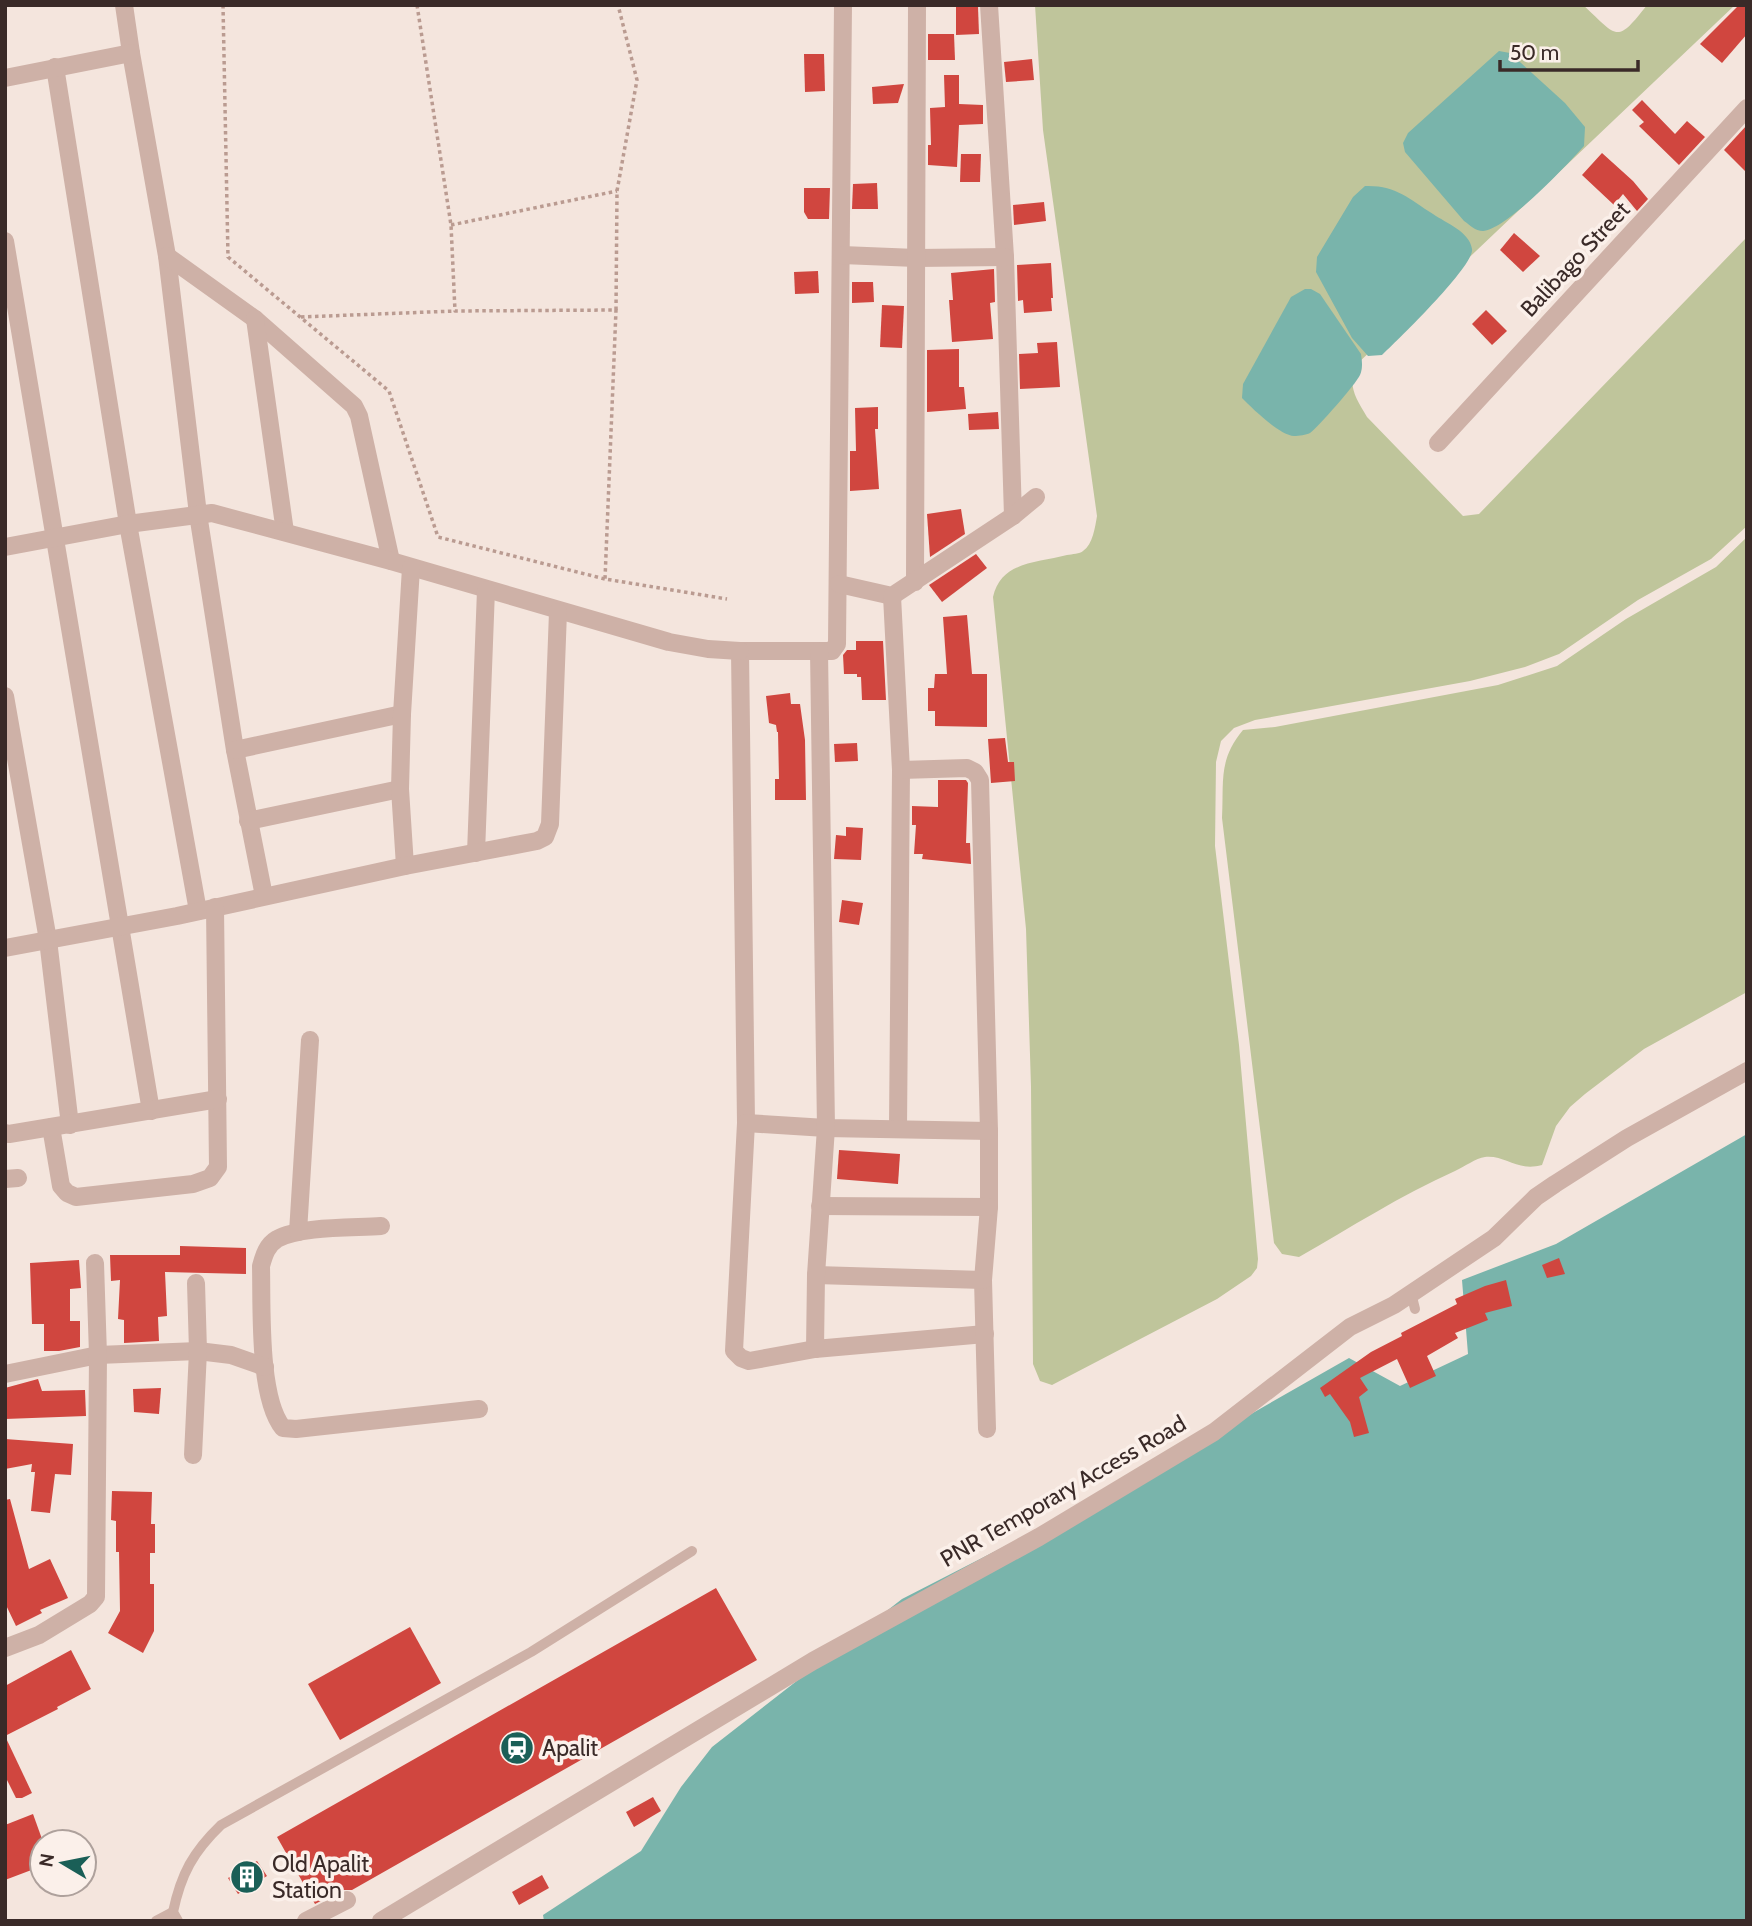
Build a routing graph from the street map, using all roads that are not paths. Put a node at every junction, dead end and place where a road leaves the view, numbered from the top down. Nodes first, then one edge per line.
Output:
1 (124, 5) edge
2 (843, 5) edge
3 (917, 5) edge
4 (989, 5) edge
5 (131, 53) junction
6 (55, 67) junction
7 (5, 78) edge
8 (1747, 108) edge
9 (5, 241) edge
10 (842, 255) junction
11 (167, 256) junction
12 (1005, 257) junction
13 (916, 258) junction
14 (255, 319) junction
15 (1438, 443) dead end
16 (1036, 497) dead end
17 (198, 514) junction
18 (1013, 516) junction
19 (128, 524) junction
20 (285, 532) junction
21 (55, 538) junction
22 (5, 547) edge
23 (391, 561) junction
24 (411, 568) junction
25 (915, 582) junction
26 (839, 584) junction
27 (486, 590) junction
28 (892, 596) junction
29 (558, 612) junction
30 (740, 651) junction
31 (819, 651) junction
32 (5, 696) edge
33 (402, 715) junction
34 (235, 750) junction
35 (901, 770) junction
36 (400, 789) junction
37 (248, 821) junction
38 (476, 853) junction
39 (405, 866) junction
40 (264, 896) junction
41 (206, 909) junction
42 (119, 926) junction
43 (48, 940) junction
44 (5, 948) edge
45 (310, 1040) dead end
46 (1747, 1071) edge
47 (218, 1099) junction
48 (151, 1111) junction
49 (746, 1123) junction
50 (70, 1125) junction
51 (51, 1127) junction
52 (825, 1128) junction
53 (898, 1129) junction
54 (989, 1131) junction
55 (5, 1133) edge
56 (820, 1206) junction
57 (989, 1207) junction
58 (381, 1226) dead end
59 (298, 1232) junction
60 (95, 1263) dead end
61 (816, 1275) junction
62 (983, 1280) junction
63 (196, 1283) dead end
64 (985, 1334) junction
65 (815, 1349) junction
66 (198, 1351) junction
67 (98, 1355) junction
68 (265, 1367) junction
69 (5, 1374) edge
70 (479, 1409) dead end
71 (987, 1429) dead end
72 (193, 1455) dead end
73 (692, 1551) dead end
74 (6, 1645) edge
75 (347, 1900) dead end
76 (176, 1916) edge
77 (156, 1921) edge
78 (306, 1921) edge
79 (381, 1921) edge

1 - 5 street
2 - 10 street
3 - 13 street
4 - 12 street
5 - 6 street
5 - 11 street
6 - 7 street
6 - 19 street
8 - 15 street, Balibago Street
9 - 21 street
10 - 13 street
10 - 26 street
11 - 14 street
11 - 17 street
12 - 13 street
12 - 18 street
13 - 25 street
14 - 20 street
14 - 23 street
16 - 18 street
17 - 19 street
17 - 20 street
17 - 34 street
18 - 25 street
19 - 21 street
19 - 41 street
20 - 23 street
21 - 22 street
21 - 42 street
23 - 24 street
24 - 27 street
24 - 33 street
25 - 28 street
26 - 28 street
26 - 31 street
27 - 29 street
27 - 38 street
28 - 35 street
29 - 30 street
29 - 38 street
30 - 31 street
30 - 49 street
31 - 52 street
32 - 43 street
33 - 34 street
33 - 36 street
34 - 37 street
35 - 53 street
35 - 54 street
36 - 37 street
36 - 39 street
37 - 40 street
38 - 39 street
39 - 40 street
40 - 41 street
41 - 42 street
41 - 47 street
42 - 43 street
42 - 48 street
43 - 44 street
43 - 50 street
45 - 59 street
46 - 79 street, PNR Temporary Access Road
47 - 48 street
47 - 51 street
48 - 50 street
49 - 52 street
49 - 65 street
50 - 51 street
51 - 55 street
52 - 53 street
52 - 56 street
53 - 54 street
54 - 57 street
56 - 57 street
56 - 61 street
57 - 62 street
58 - 59 street
59 - 68 street
60 - 67 street
61 - 62 street
61 - 65 street
62 - 64 street
63 - 66 street
64 - 65 street
64 - 71 street
66 - 67 street
66 - 68 street
66 - 72 street
67 - 69 street
67 - 74 street
68 - 70 street
73 - 76 lane
75 - 78 street
76 - 77 lane

